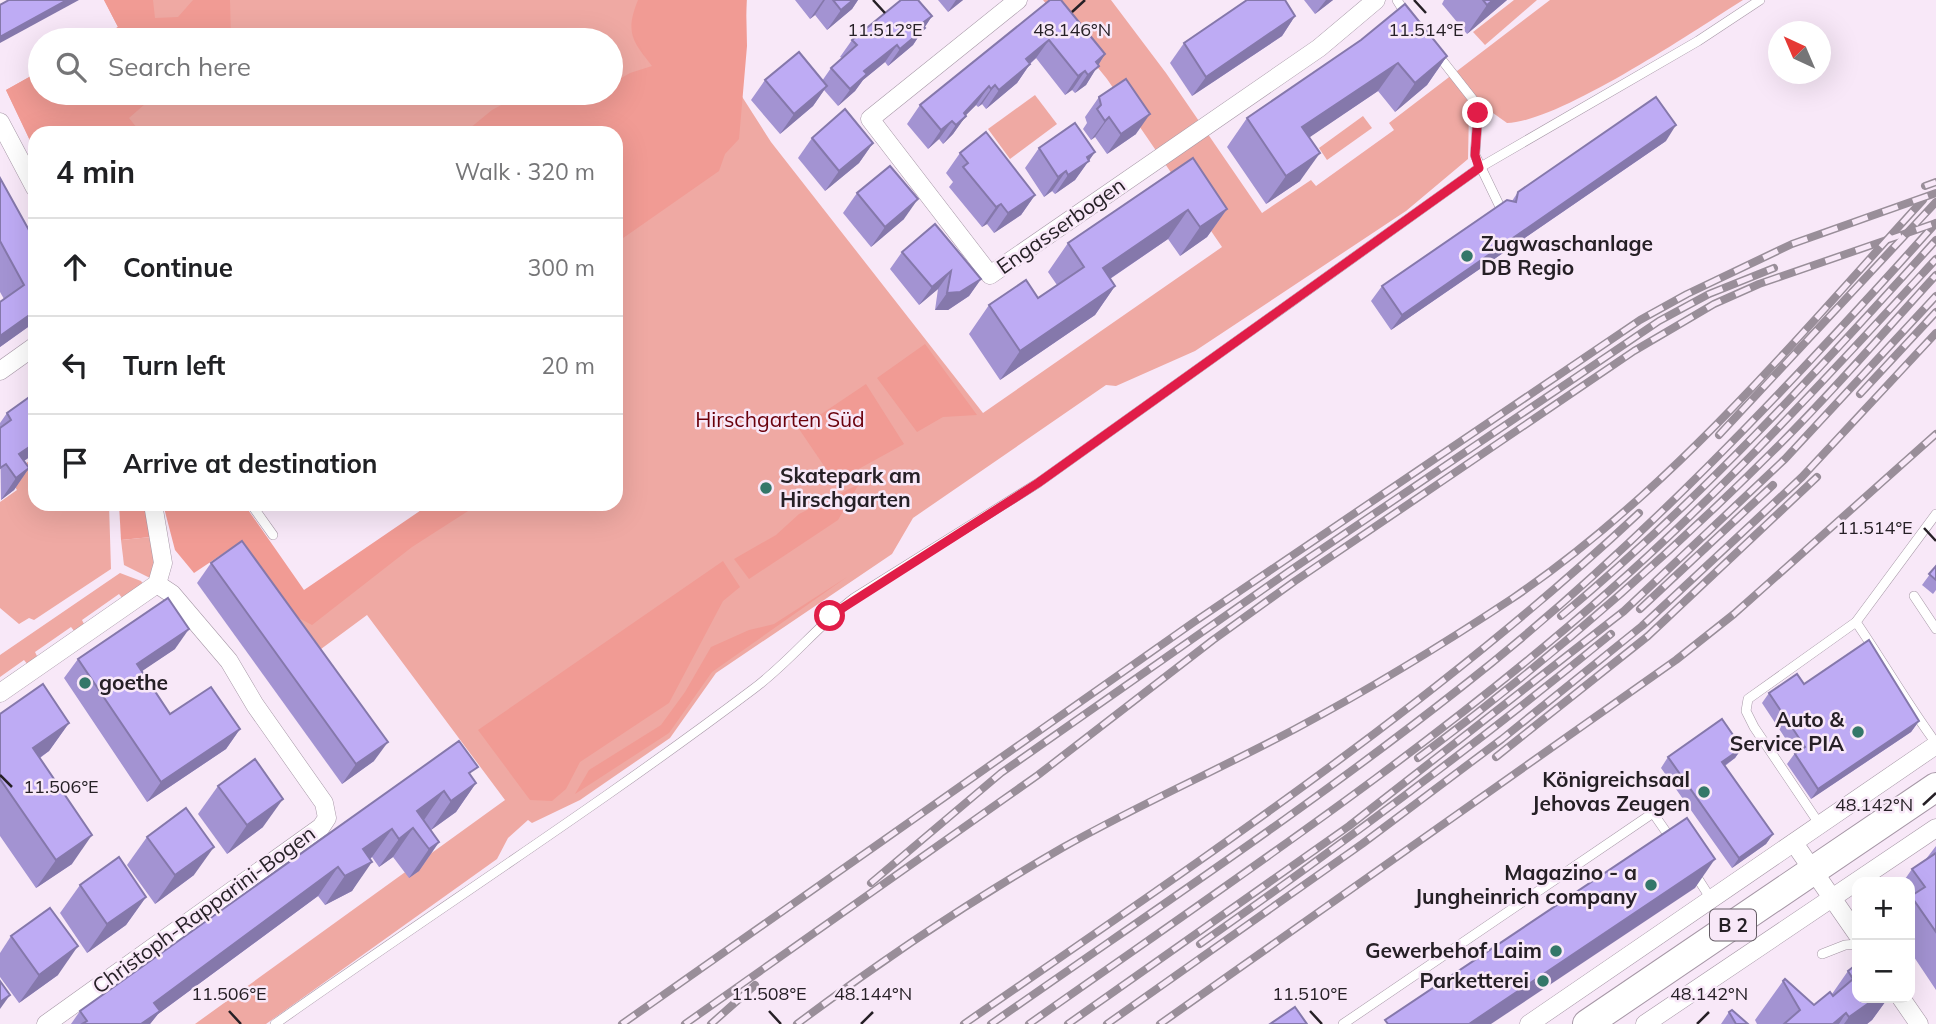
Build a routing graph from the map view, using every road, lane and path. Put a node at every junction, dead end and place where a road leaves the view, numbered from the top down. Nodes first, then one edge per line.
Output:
1 (1018, 0) edge
2 (1376, 0) edge
3 (1397, 0) edge
4 (1760, 0) edge
5 (1415, 27) edge
6 (1430, 46) edge
7 (0, 122) edge
8 (1479, 168) junction
9 (28, 175) edge
10 (1502, 211) edge
11 (28, 351) edge
12 (0, 371) edge
13 (154, 511) edge
14 (256, 511) edge
15 (1936, 514) edge
16 (273, 535) dead end
17 (158, 584) junction
18 (1914, 596) dead end
19 (1856, 622) junction
20 (1936, 629) edge
21 (0, 693) edge
22 (1936, 744) edge
23 (1936, 787) edge
24 (1820, 825) junction
25 (1936, 828) edge
26 (1794, 842) junction
27 (1676, 846) edge
28 (1684, 857) edge
29 (1813, 871) junction
30 (1832, 898) junction
31 (1711, 899) junction
32 (1852, 927) edge
33 (1852, 944) edge
34 (1822, 954) dead end
35 (1904, 1003) edge
36 (46, 1024) edge
37 (275, 1024) edge
38 (1343, 1024) edge
39 (1529, 1024) edge
40 (1587, 1024) edge
41 (1645, 1024) edge
42 (1919, 1024) edge

1 - 2 street, Engasserbogen
3 - 5 lane
4 - 8 lane
6 - 8 lane
7 - 9 street
8 - 10 lane
8 - 37 lane
11 - 12 street
13 - 17 street
14 - 16 lane
15 - 19 lane
17 - 21 street
17 - 36 street, Christoph-Rapparini-Bogen
18 - 20 lane
19 - 22 lane
19 - 24 lane
22 - 24 street
23 - 29 main road, B 2
24 - 26 street
25 - 30 street
26 - 29 street
26 - 31 street
27 - 38 lane
28 - 31 lane
29 - 30 street
29 - 40 main road, B 2
30 - 32 street
30 - 41 street
31 - 39 street
33 - 34 lane
35 - 42 street

